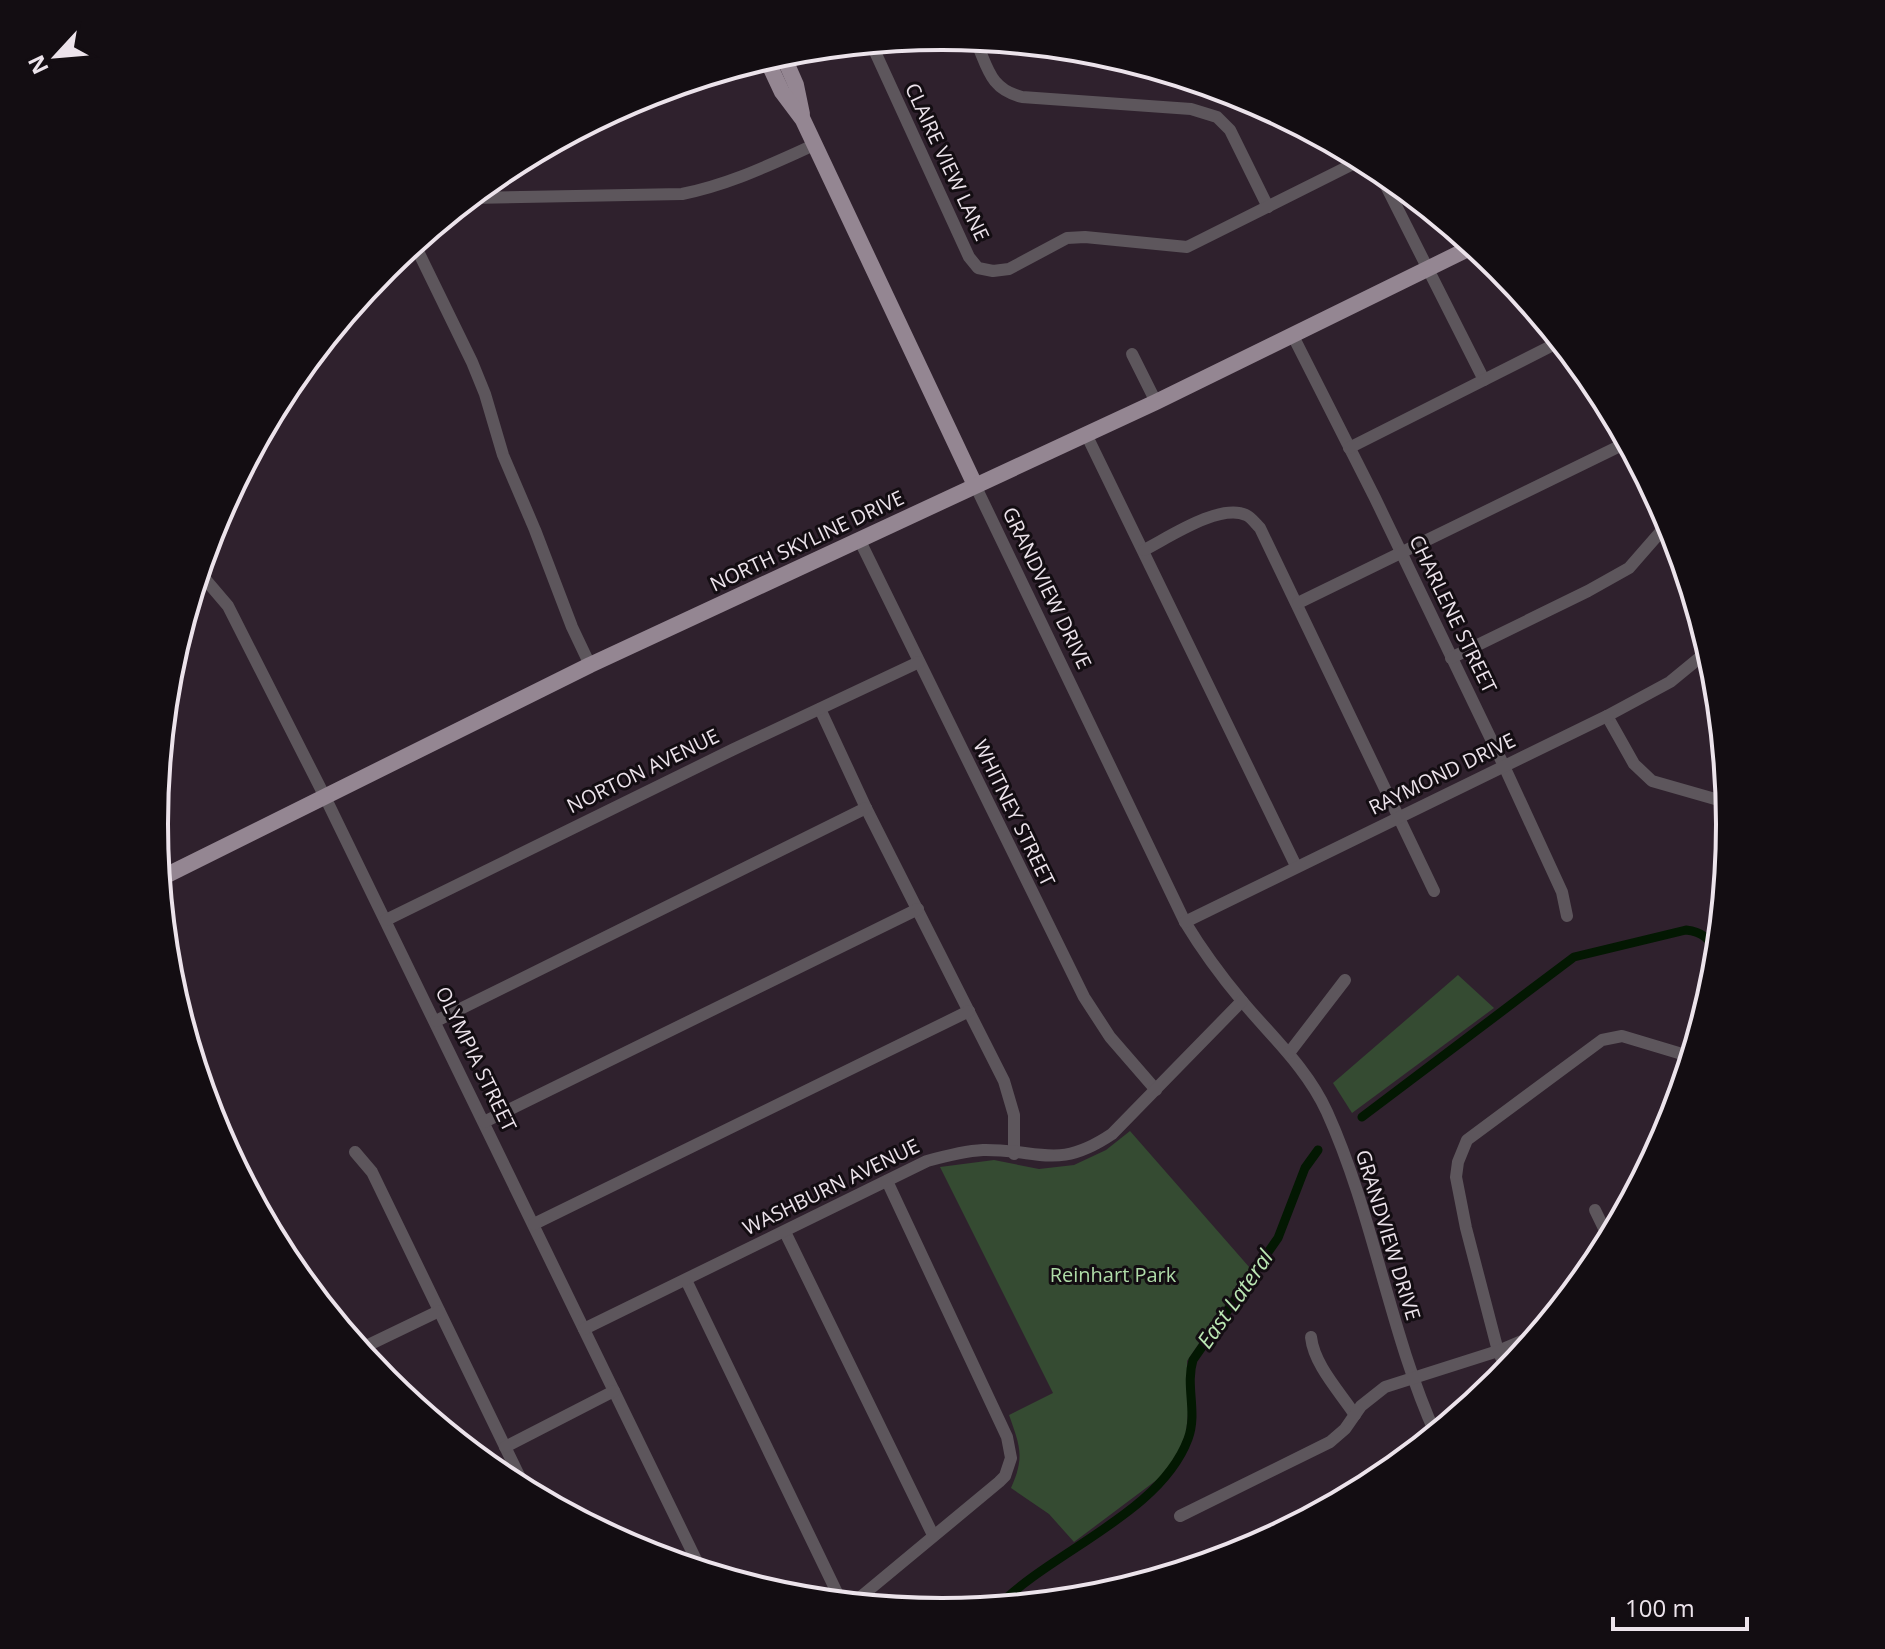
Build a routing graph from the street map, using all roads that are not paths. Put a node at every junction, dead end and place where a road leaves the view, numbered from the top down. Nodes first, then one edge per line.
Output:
1 (981, 52) edge
2 (876, 54) edge
3 (788, 66) edge
4 (771, 69) edge
5 (803, 120) junction
6 (814, 145) junction
7 (1349, 166) edge
8 (1389, 193) edge
9 (488, 198) edge
10 (1268, 207) junction
11 (1463, 251) edge
12 (419, 254) edge
13 (1428, 269) junction
14 (1292, 334) junction
15 (1551, 346) edge
16 (1132, 354) dead end
17 (1484, 380) junction
18 (1156, 402) junction
19 (1086, 434) junction
20 (1618, 447) edge
21 (1349, 448) junction
22 (975, 485) junction
23 (1660, 533) edge
24 (859, 539) junction
25 (1144, 550) junction
26 (1401, 553) junction
27 (207, 582) edge
28 (1298, 603) junction
29 (1451, 658) junction
30 (1699, 658) edge
31 (919, 662) junction
32 (590, 665) junction
33 (820, 709) junction
34 (1607, 716) junction
35 (1504, 766) junction
36 (325, 797) junction
37 (1716, 799) edge
38 (866, 808) junction
39 (1399, 818) junction
40 (1296, 866) junction
41 (170, 874) edge
42 (1434, 891) dead end
43 (918, 909) junction
44 (1567, 916) dead end
45 (386, 920) junction
46 (1185, 922) junction
47 (1345, 980) dead end
48 (1242, 1001) junction
49 (969, 1011) junction
50 (436, 1021) junction
51 (1289, 1053) junction
52 (1682, 1054) edge
53 (1156, 1090) junction
54 (484, 1122) junction
55 (355, 1152) dead end
56 (1014, 1154) junction
57 (887, 1181) junction
58 (1595, 1210) dead end
59 (534, 1224) junction
60 (1603, 1227) edge
61 (785, 1232) junction
62 (686, 1280) junction
63 (439, 1311) junction
64 (584, 1329) junction
65 (1311, 1337) dead end
66 (1518, 1343) edge
67 (369, 1345) edge
68 (1498, 1351) junction
69 (1502, 1359) edge
70 (1412, 1378) junction
71 (614, 1391) junction
72 (1355, 1415) junction
73 (1432, 1425) edge
74 (505, 1447) junction
75 (517, 1471) edge
76 (1180, 1516) dead end
77 (933, 1535) junction
78 (695, 1558) edge
79 (836, 1591) edge
80 (863, 1594) edge

1 - 10 street
2 - 10 street, CLAIRE VIEW LANE
3 - 5 main road, GRANDVIEW DRIVE
4 - 5 main road, GRANDVIEW DRIVE
5 - 6 main road, GRANDVIEW DRIVE
6 - 9 street
6 - 22 main road, GRANDVIEW DRIVE
7 - 10 street, CLAIRE VIEW LANE
8 - 13 street
11 - 13 main road, NORTH SKYLINE DRIVE
12 - 32 street
13 - 14 main road, NORTH SKYLINE DRIVE
13 - 17 street
14 - 18 main road, NORTH SKYLINE DRIVE
14 - 21 street, CHARLENE STREET
15 - 17 street
16 - 18 street
17 - 21 street
18 - 19 main road, NORTH SKYLINE DRIVE
19 - 22 main road, NORTH SKYLINE DRIVE
19 - 25 street
20 - 26 street
21 - 26 street, CHARLENE STREET
22 - 24 main road, NORTH SKYLINE DRIVE
22 - 46 street, GRANDVIEW DRIVE
23 - 29 street
24 - 31 street, WHITNEY STREET
24 - 32 main road, NORTH SKYLINE DRIVE
25 - 28 street
25 - 40 street
26 - 28 street
26 - 29 street, CHARLENE STREET
27 - 36 street, OLYMPIA STREET
28 - 39 street
29 - 35 street, CHARLENE STREET
30 - 34 street, RAYMOND DRIVE
31 - 33 street, NORTON AVENUE
31 - 53 street, WHITNEY STREET
32 - 36 main road, NORTH SKYLINE DRIVE
33 - 38 street
33 - 45 street, NORTON AVENUE
34 - 35 street, RAYMOND DRIVE
34 - 37 street
35 - 39 street, RAYMOND DRIVE
35 - 44 street, CHARLENE STREET
36 - 41 main road, NORTH SKYLINE DRIVE
36 - 45 street, OLYMPIA STREET
38 - 43 street
38 - 50 street
39 - 40 street, RAYMOND DRIVE
39 - 42 street
40 - 46 street, RAYMOND DRIVE
43 - 49 street
43 - 54 street
45 - 50 street, OLYMPIA STREET
46 - 48 street, GRANDVIEW DRIVE
47 - 51 street
48 - 51 street, GRANDVIEW DRIVE
48 - 53 street, WASHBURN AVENUE
49 - 56 street
49 - 59 street
50 - 54 street, OLYMPIA STREET
51 - 70 street, GRANDVIEW DRIVE
52 - 68 street
53 - 56 street, WASHBURN AVENUE
54 - 59 street, OLYMPIA STREET
55 - 63 street
56 - 57 street, WASHBURN AVENUE
57 - 61 street, WASHBURN AVENUE
57 - 77 street
58 - 60 street
59 - 64 street, OLYMPIA STREET
61 - 62 street, WASHBURN AVENUE
61 - 77 street
62 - 64 street, WASHBURN AVENUE
62 - 79 street
63 - 67 street
63 - 74 street
64 - 71 street, OLYMPIA STREET
65 - 72 street
66 - 68 street
68 - 69 street
68 - 70 street
70 - 72 street
70 - 73 street, GRANDVIEW DRIVE
71 - 74 street
71 - 78 street, OLYMPIA STREET
72 - 76 street
74 - 75 street
77 - 80 street

